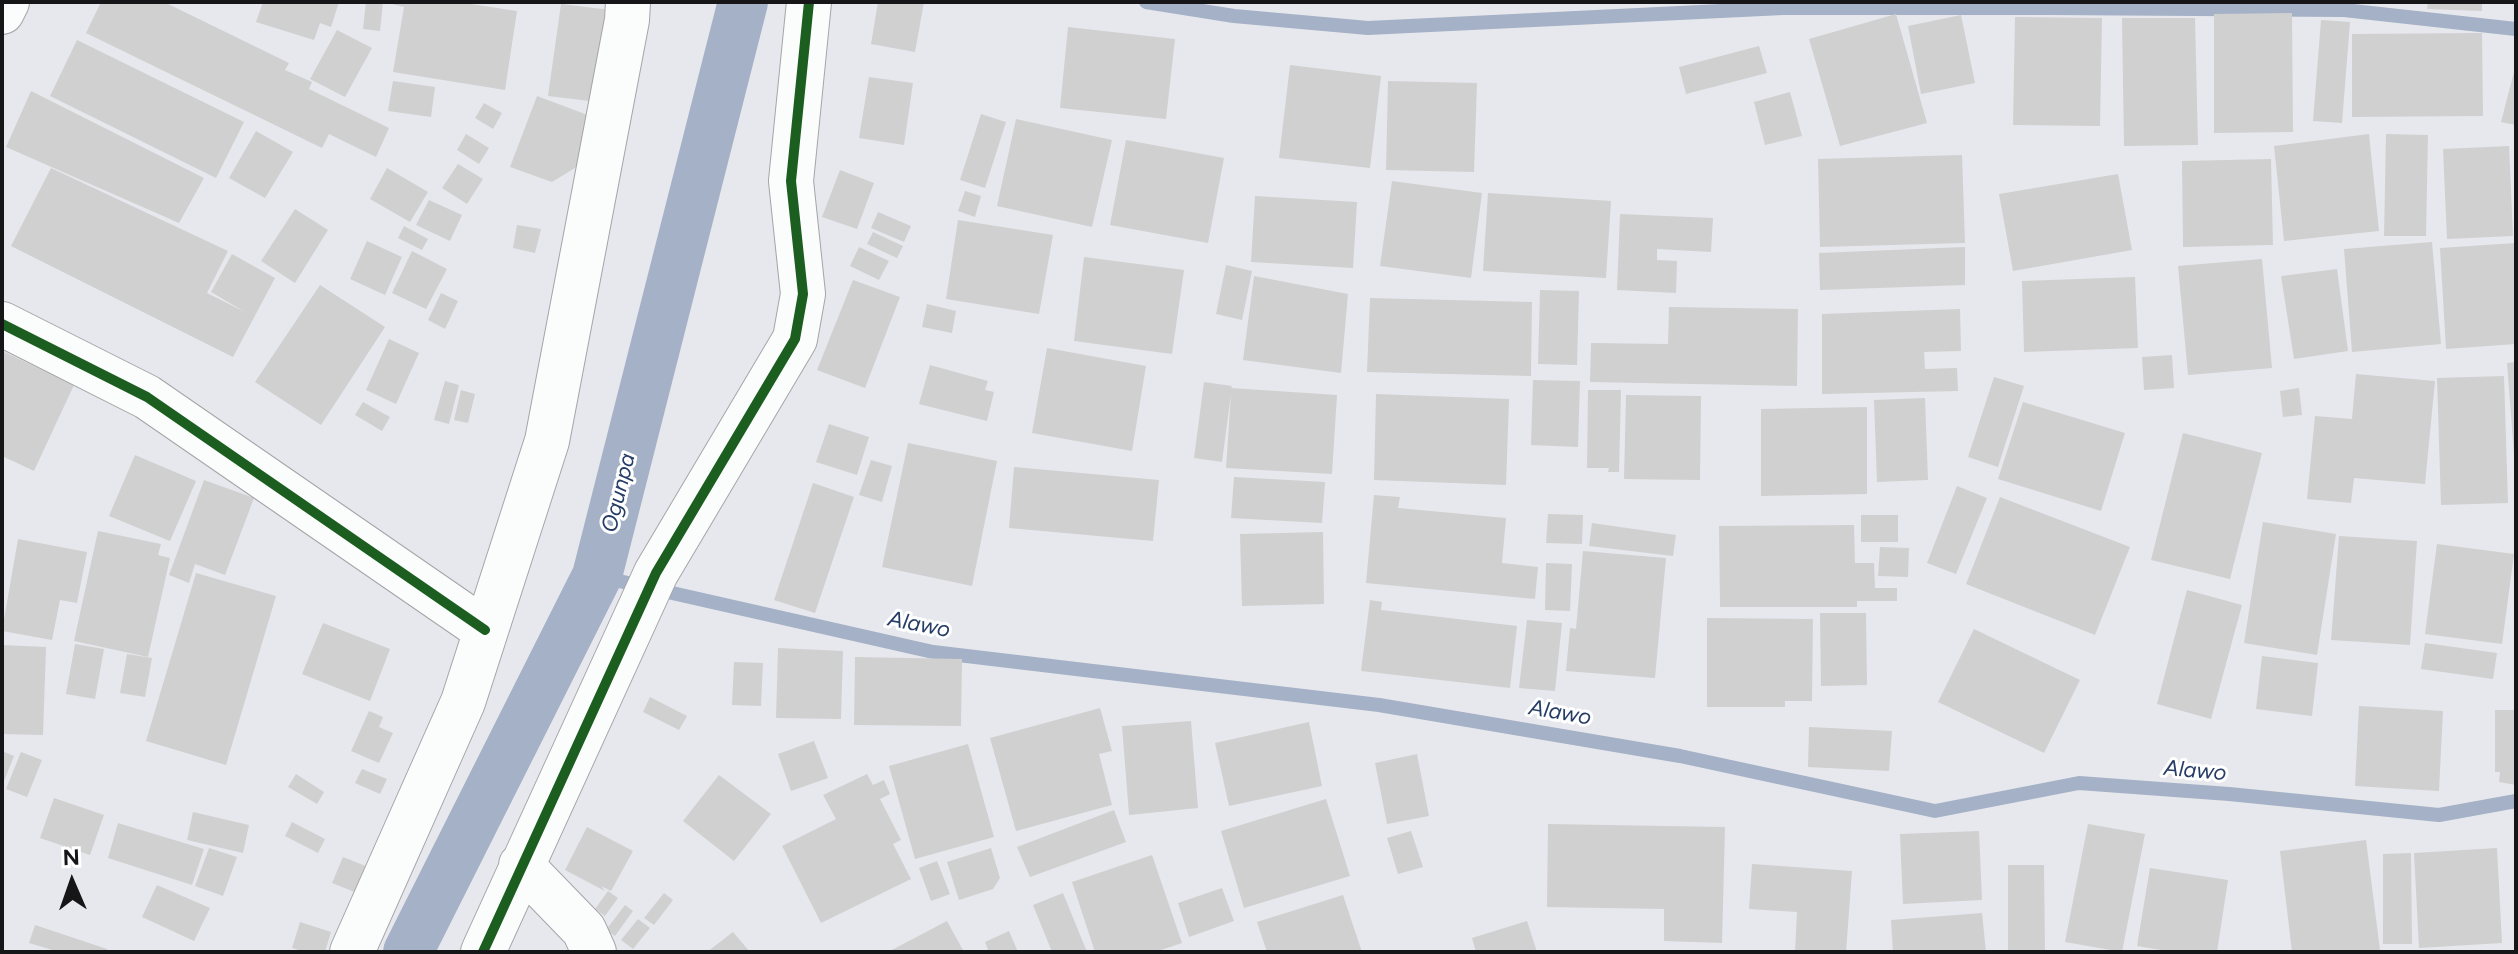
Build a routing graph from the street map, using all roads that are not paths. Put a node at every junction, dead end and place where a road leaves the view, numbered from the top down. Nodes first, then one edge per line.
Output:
1 (7, 2) edge
2 (628, 2) edge
3 (809, 2) edge
4 (2, 12) edge
5 (2, 324) edge
6 (485, 630) junction
7 (521, 865) junction
8 (352, 952) edge
9 (483, 952) edge
10 (594, 952) edge

1 - 4 street
2 - 6 street
3 - 7 street
5 - 6 street
6 - 8 street
7 - 9 street
7 - 10 street

